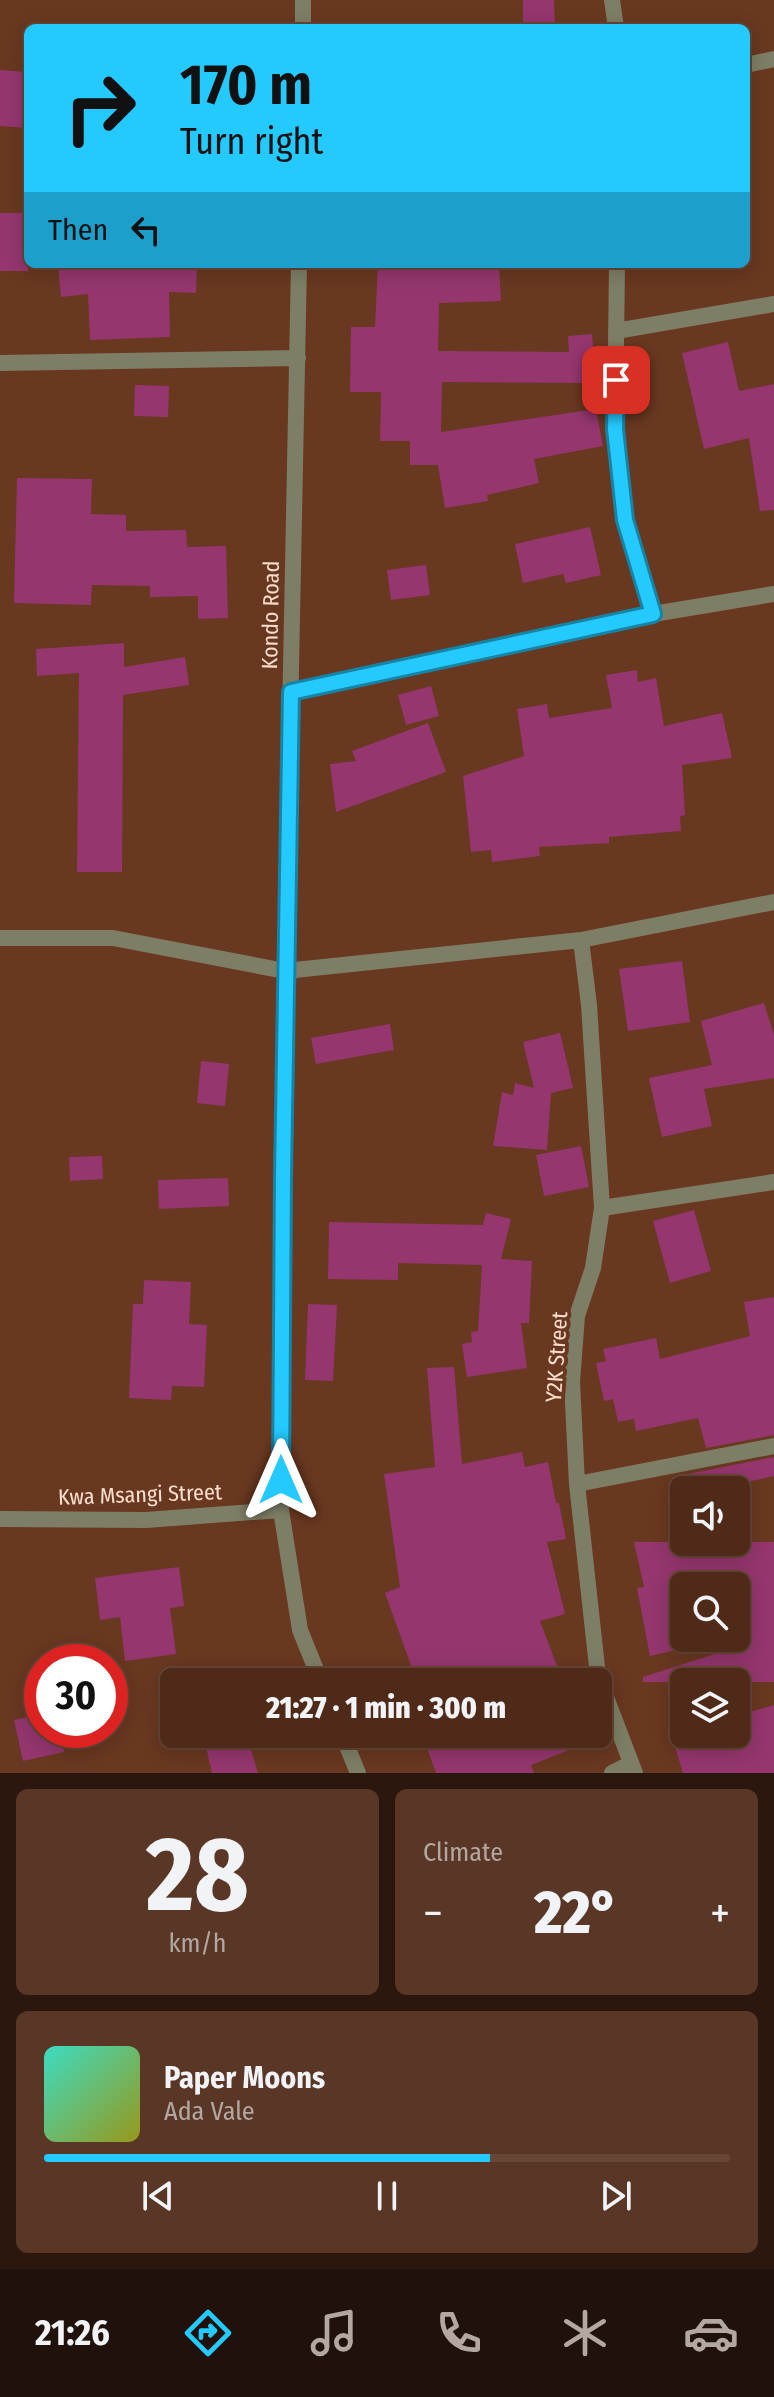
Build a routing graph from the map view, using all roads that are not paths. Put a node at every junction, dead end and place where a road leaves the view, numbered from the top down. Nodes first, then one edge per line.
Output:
1 (303, 0) edge
2 (612, 0) edge
3 (303, 24) edge
4 (615, 24) edge
5 (774, 59) edge
6 (750, 64) edge
7 (299, 268) edge
8 (617, 268) edge
9 (774, 304) edge
10 (616, 331) junction
11 (298, 358) junction
12 (0, 363) edge
13 (774, 594) edge
14 (653, 614) junction
15 (291, 692) junction
16 (774, 902) edge
17 (0, 938) edge
18 (581, 940) junction
19 (285, 971) junction
20 (774, 1182) edge
21 (602, 1208) junction
22 (774, 1446) edge
23 (577, 1484) junction
24 (281, 1510) junction
25 (0, 1519) edge
26 (315, 1668) edge
27 (348, 1748) edge
28 (632, 1769) edge
29 (358, 1773) edge
30 (612, 1773) edge

1 - 3 street
2 - 4 street
5 - 6 street
7 - 11 street, Kondo Road
8 - 10 street
9 - 10 street
10 - 14 street
11 - 12 street
11 - 15 street, Kondo Road
13 - 14 street
14 - 15 street
15 - 19 street, Kondo Road
16 - 18 street
17 - 19 street
18 - 19 street
18 - 21 street, Y2K Street
19 - 24 street, Kondo Road
20 - 21 street
21 - 23 street, Y2K Street
22 - 23 street
23 - 28 street, Y2K Street
24 - 25 street, Kwa Msangi Street
24 - 26 street, Kondo Road
27 - 29 street
28 - 30 street

